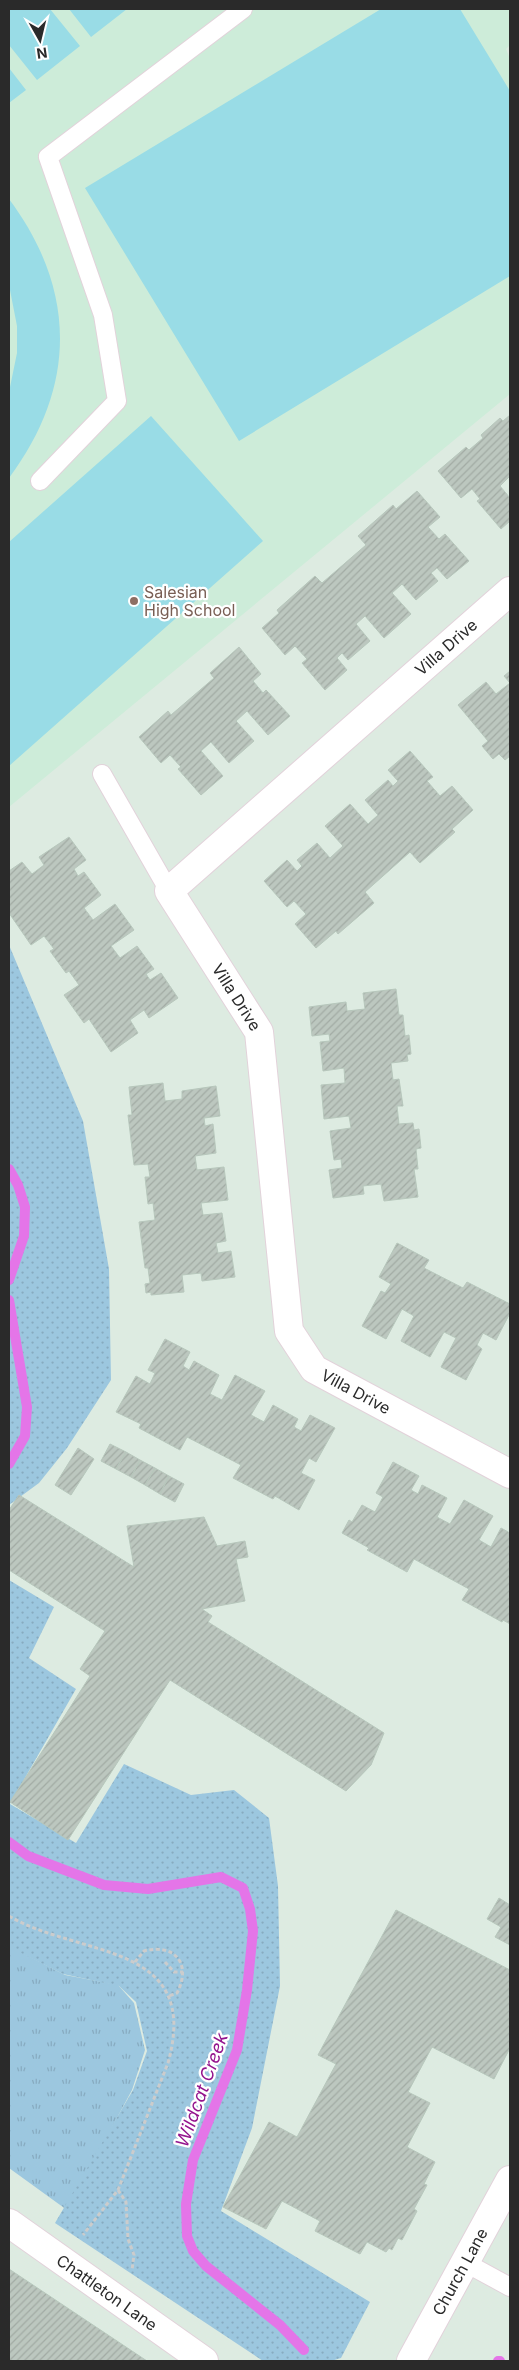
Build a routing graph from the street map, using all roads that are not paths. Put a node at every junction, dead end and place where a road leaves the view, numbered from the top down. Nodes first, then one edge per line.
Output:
1 (244, 9) edge
2 (40, 480) dead end
3 (510, 591) edge
4 (102, 774) dead end
5 (169, 891) junction
6 (510, 1474) edge
7 (510, 2180) edge
8 (9, 2223) edge
9 (464, 2262) junction
10 (510, 2287) edge
11 (204, 2361) edge
12 (411, 2361) edge

1 - 2 lane
3 - 5 street, Villa Drive
4 - 5 lane
5 - 6 street, Villa Drive
7 - 9 street, Church Lane
8 - 11 street, Chattleton Lane
9 - 10 lane
9 - 12 street, Church Lane

